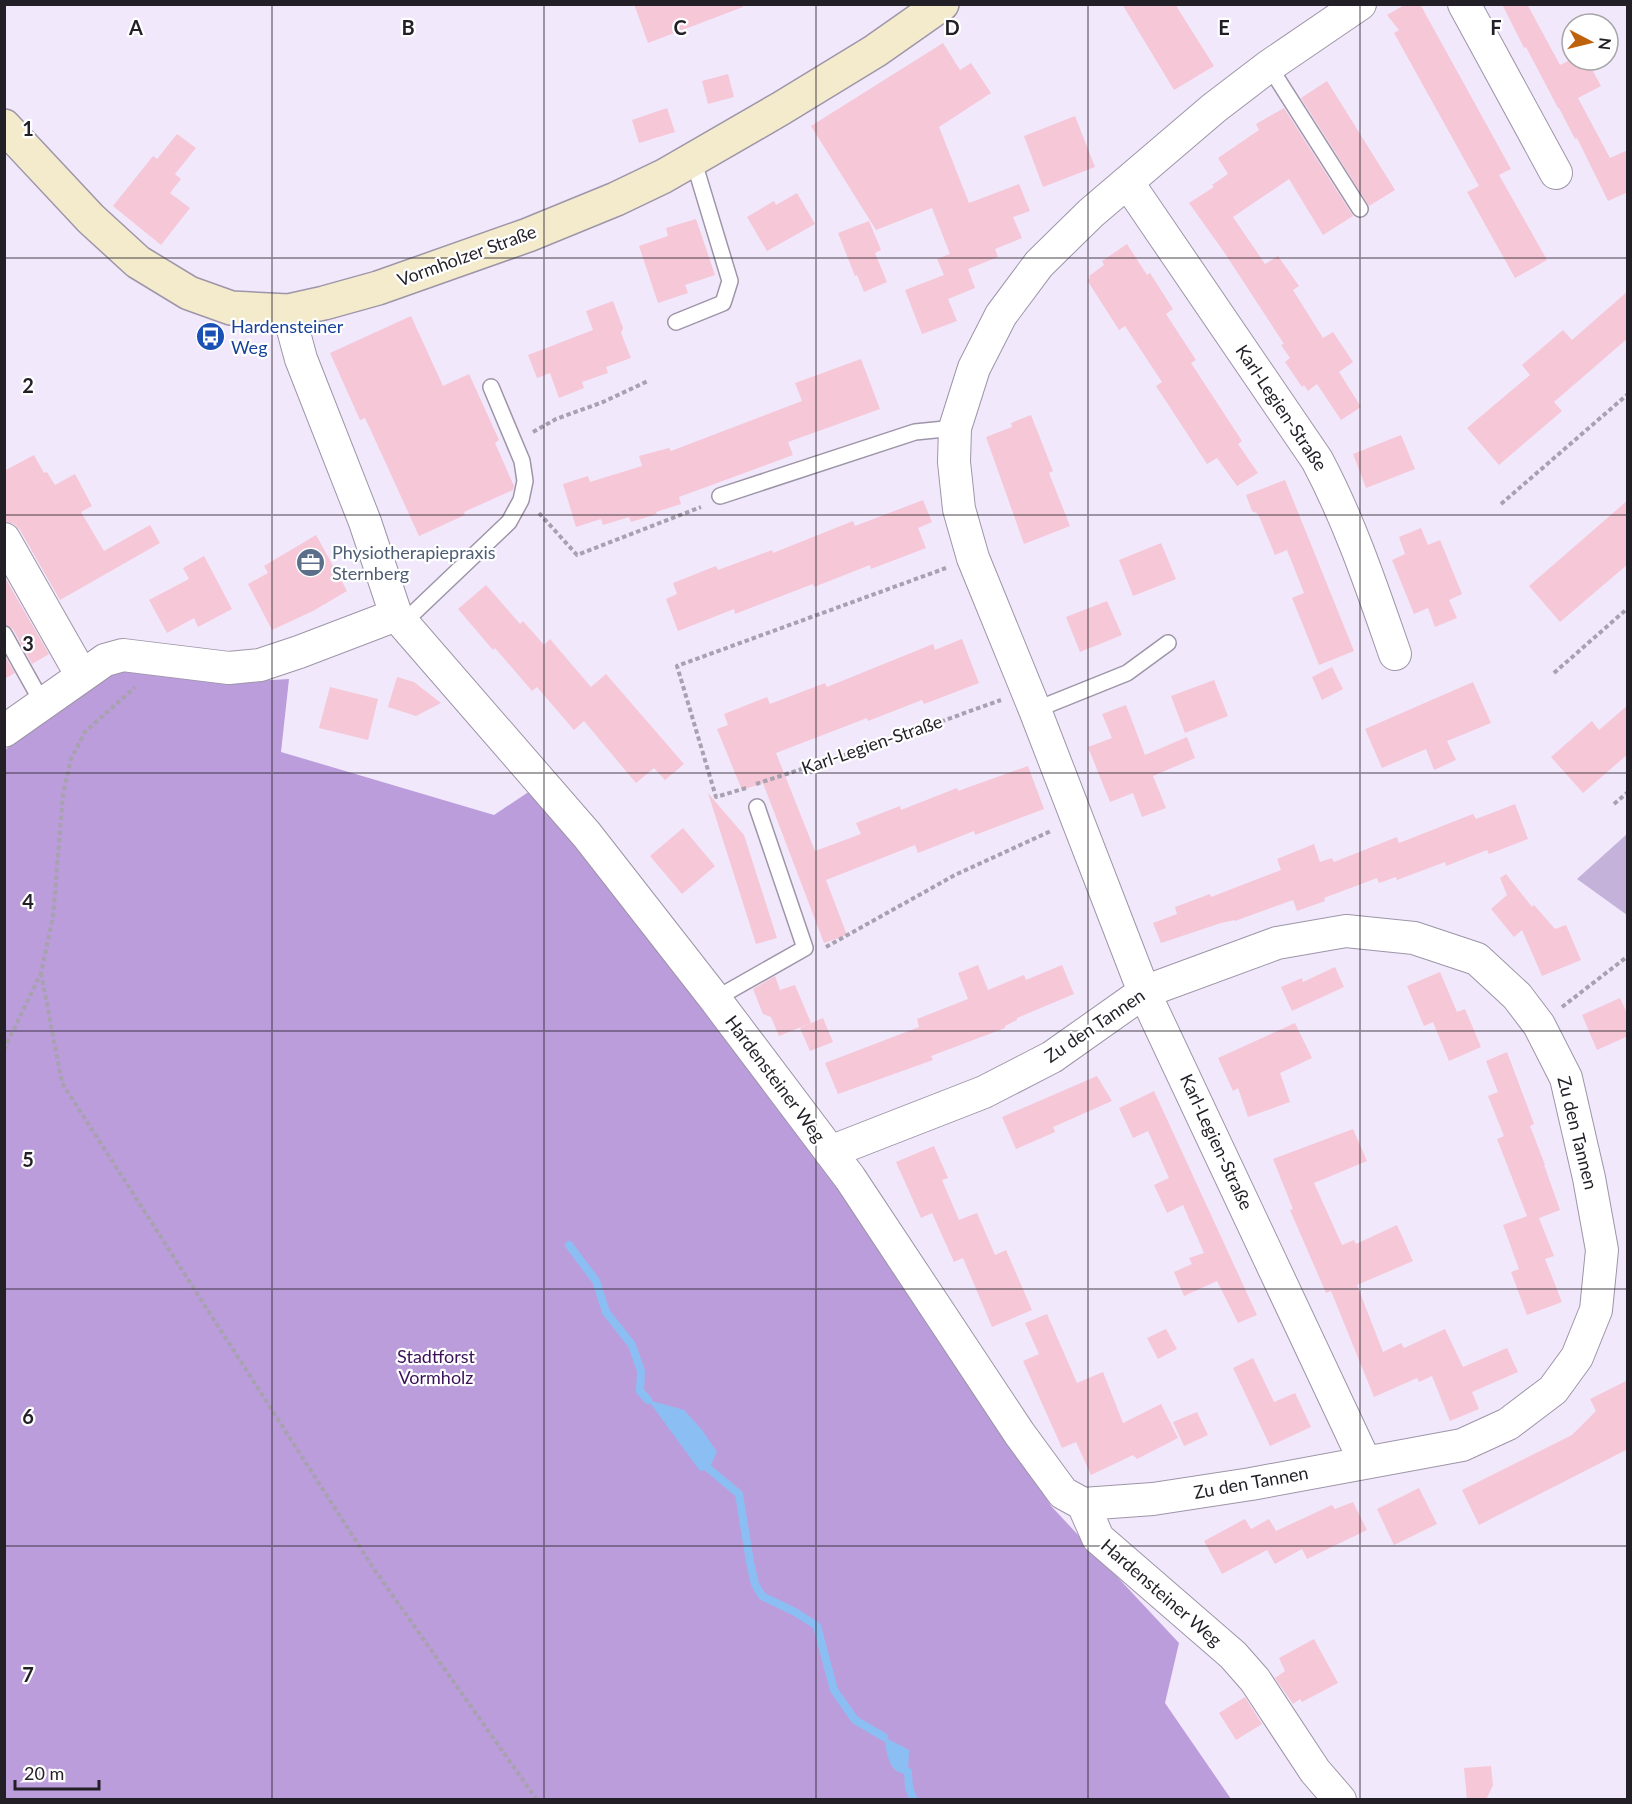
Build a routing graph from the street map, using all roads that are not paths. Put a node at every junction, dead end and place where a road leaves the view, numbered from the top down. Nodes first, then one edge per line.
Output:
1 (942, 4) edge
2 (1360, 4) edge
3 (1464, 4) edge
4 (1269, 66) junction
5 (4, 126) edge
6 (693, 159) junction
7 (1556, 173) dead end
8 (1128, 183) junction
9 (1360, 209) dead end
10 (288, 310) junction
11 (676, 322) dead end
12 (491, 387) dead end
13 (955, 428) junction
14 (720, 496) road end
15 (4, 539) edge
16 (399, 619) junction
17 (4, 634) edge
18 (1168, 644) dead end
19 (1395, 654) dead end
20 (82, 676) junction
21 (1031, 700) junction
22 (43, 704) junction
23 (4, 731) edge
24 (757, 807) dead end
25 (1144, 992) junction
26 (715, 999) junction
27 (830, 1152) junction
28 (1365, 1462) junction
29 (1083, 1504) junction
30 (1340, 1800) edge

1 - 6 main road, Vormholzer Straße
2 - 4 street, Karl-Legien-Straße
3 - 7 street
4 - 8 street, Karl-Legien-Straße
4 - 9 lane
5 - 10 main road, Vormholzer Straße
6 - 10 main road, Vormholzer Straße
6 - 11 lane
8 - 13 street, Karl-Legien-Straße
8 - 19 street, Karl-Legien-Straße
10 - 16 street, Hardensteiner Weg
12 - 16 lane
13 - 14 lane
13 - 21 street, Karl-Legien-Straße
15 - 20 street
16 - 20 street
16 - 26 street, Hardensteiner Weg
17 - 22 lane
18 - 21 lane
20 - 22 street
21 - 25 street, Karl-Legien-Straße
22 - 23 street
24 - 26 lane
25 - 27 street, Zu den Tannen
25 - 28 street, Karl-Legien-Straße
25 - 28 street, Zu den Tannen
26 - 27 street, Hardensteiner Weg
27 - 29 street, Hardensteiner Weg
28 - 29 street, Zu den Tannen
29 - 30 street, Hardensteiner Weg

